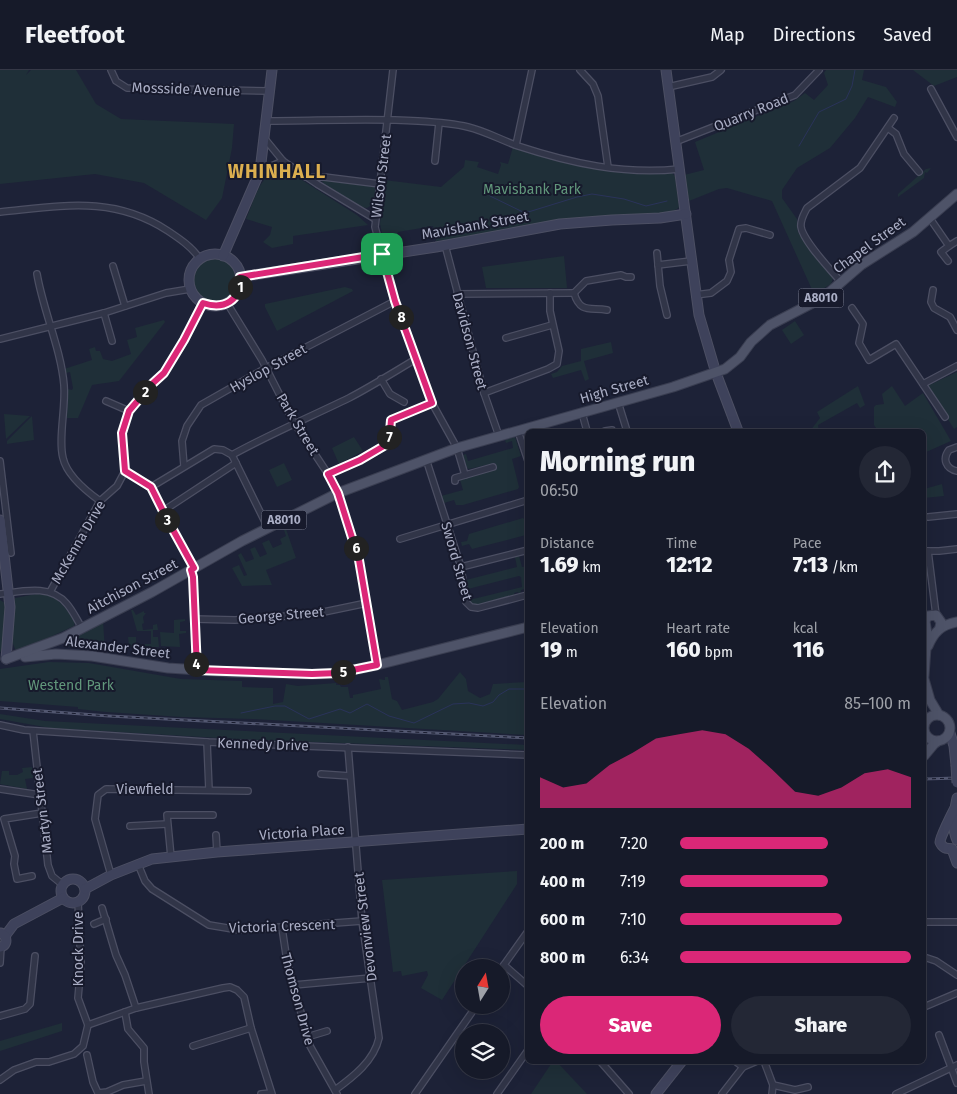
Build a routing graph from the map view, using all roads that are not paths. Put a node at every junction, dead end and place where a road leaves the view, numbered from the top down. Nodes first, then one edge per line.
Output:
1 (111, 70) edge
2 (272, 70) edge
3 (393, 70) edge
4 (532, 70) edge
5 (580, 70) edge
6 (666, 70) edge
7 (721, 70) edge
8 (819, 70) edge
9 (668, 87) junction
10 (931, 89) dead end
11 (269, 91) junction
12 (894, 118) dead end
13 (387, 119) junction
14 (266, 121) junction
15 (439, 123) junction
16 (888, 128) junction
17 (957, 137) edge
18 (265, 139) junction
19 (675, 142) junction
20 (516, 145) junction
21 (283, 161) junction
22 (435, 161) dead end
23 (608, 167) junction
24 (679, 169) junction
25 (260, 170) junction
26 (919, 172) dead end
27 (306, 177) junction
28 (380, 184) junction
29 (957, 194) edge
30 (0, 212) edge
31 (686, 214) junction
32 (929, 217) junction
33 (375, 219) junction
34 (770, 235) dead end
35 (957, 241) edge
36 (445, 245) junction
37 (949, 246) junction
38 (657, 253) dead end
39 (382, 254) junction
40 (223, 256) junction
41 (200, 259) junction
42 (948, 261) dead end
43 (691, 262) junction
44 (658, 265) junction
45 (113, 266) dead end
46 (37, 274) dead end
47 (240, 277) junction
48 (631, 277) dead end
49 (841, 282) junction
50 (190, 289) junction
51 (933, 290) dead end
52 (550, 293) junction
53 (574, 293) junction
54 (457, 294) junction
55 (695, 295) junction
56 (395, 301) junction
57 (203, 303) junction
58 (227, 303) junction
59 (125, 306) junction
60 (852, 308) dead end
61 (608, 310) dead end
62 (104, 312) junction
63 (667, 315) dead end
64 (552, 324) junction
65 (50, 326) junction
66 (957, 330) edge
67 (506, 338) dead end
68 (0, 339) edge
69 (112, 341) dead end
70 (416, 359) junction
71 (957, 366) edge
72 (266, 368) junction
73 (716, 373) junction
74 (381, 379) junction
75 (923, 384) junction
76 (484, 393) junction
77 (106, 401) dead end
78 (404, 402) dead end
79 (618, 402) junction
80 (432, 403) junction
81 (129, 411) junction
82 (582, 413) junction
83 (945, 416) dead end
84 (295, 424) junction
85 (525, 429) edge
86 (525, 429) edge
87 (587, 429) edge
88 (627, 429) edge
89 (737, 429) edge
90 (518, 431) junction
91 (499, 436) junction
92 (957, 447) edge
93 (457, 448) junction
94 (525, 452) edge
95 (232, 455) junction
96 (426, 460) junction
97 (0, 461) edge
98 (236, 463) junction
99 (184, 466) junction
100 (493, 467) dead end
101 (125, 471) junction
102 (957, 471) edge
103 (328, 474) junction
104 (466, 474) junction
105 (455, 481) dead end
106 (151, 487) junction
107 (338, 493) junction
108 (100, 501) junction
109 (525, 501) edge
110 (163, 511) junction
111 (957, 514) edge
112 (928, 516) dead end
113 (447, 525) junction
114 (3, 526) edge
115 (268, 528) junction
116 (400, 539) dead end
117 (957, 549) edge
118 (525, 551) edge
119 (926, 551) edge
120 (11, 553) dead end
121 (461, 567) junction
122 (193, 569) junction
123 (50, 592) junction
124 (4, 594) edge
125 (525, 596) edge
126 (368, 602) junction
127 (930, 617) edge
128 (194, 619) junction
129 (957, 620) edge
130 (82, 628) junction
131 (525, 628) edge
132 (926, 629) edge
133 (938, 629) junction
134 (63, 638) junction
135 (926, 649) edge
136 (56, 654) junction
137 (3, 660) edge
138 (377, 665) junction
139 (197, 670) junction
140 (926, 685) edge
141 (926, 706) edge
142 (939, 715) junction
143 (927, 718) junction
144 (926, 722) edge
145 (0, 725) edge
146 (33, 731) junction
147 (926, 731) edge
148 (950, 733) junction
149 (927, 736) junction
150 (926, 739) edge
151 (940, 741) junction
152 (207, 742) junction
153 (348, 747) junction
154 (954, 753) junction
155 (926, 754) edge
156 (525, 755) edge
157 (321, 774) dead end
158 (350, 776) junction
159 (957, 783) edge
160 (0, 789) edge
161 (209, 790) junction
162 (248, 791) dead end
163 (40, 795) junction
164 (957, 796) edge
165 (955, 808) junction
166 (42, 813) junction
167 (213, 815) dead end
168 (167, 824) junction
169 (130, 826) dead end
170 (525, 829) edge
171 (944, 834) junction
172 (216, 835) dead end
173 (955, 841) edge
174 (355, 842) junction
175 (217, 852) junction
176 (171, 856) junction
177 (957, 862) edge
178 (138, 864) junction
179 (32, 876) dead end
180 (111, 876) junction
181 (63, 885) junction
182 (85, 889) junction
183 (63, 898) junction
184 (78, 902) junction
185 (102, 908) dead end
186 (106, 918) junction
187 (362, 921) junction
188 (926, 922) edge
189 (957, 922) edge
190 (94, 924) dead end
191 (282, 928) junction
192 (2, 934) edge
193 (525, 934) edge
194 (1, 947) edge
195 (35, 956) dead end
196 (926, 958) edge
197 (508, 959) edge
198 (0, 964) edge
199 (510, 972) edge
200 (957, 975) edge
201 (371, 978) junction
202 (525, 984) edge
203 (294, 985) junction
204 (957, 993) edge
205 (926, 1006) edge
206 (136, 1008) junction
207 (125, 1012) junction
208 (471, 1014) edge
209 (0, 1016) edge
210 (88, 1025) junction
211 (251, 1028) junction
212 (327, 1031) dead end
213 (940, 1035) dead end
214 (307, 1037) junction
215 (193, 1046) dead end
216 (87, 1054) dead end
217 (525, 1054) edge
218 (603, 1064) edge
219 (680, 1064) edge
220 (739, 1064) edge
221 (750, 1064) edge
222 (765, 1064) edge
223 (955, 1066) edge
224 (743, 1067) junction
225 (0, 1080) edge
226 (146, 1081) junction
227 (957, 1083) edge
228 (773, 1085) junction
229 (808, 1087) dead end
230 (336, 1092) edge
231 (796, 1092) edge
232 (272, 1093) edge
233 (149, 1094) edge
234 (261, 1094) edge
235 (415, 1094) edge
236 (497, 1094) edge
237 (629, 1094) edge
238 (656, 1094) edge
239 (722, 1094) edge
240 (772, 1094) edge
241 (896, 1094) edge

1 - 11 street, Mossside Avenue
2 - 11 street
3 - 13 street, Wilson Street
4 - 20 street
5 - 23 street
6 - 9 street
7 - 9 street
8 - 19 street, Quarry Road
9 - 19 street
10 - 17 street
11 - 14 street
12 - 16 street
13 - 14 street
13 - 15 street
13 - 28 street, Wilson Street
14 - 18 street
15 - 20 street
15 - 22 street
16 - 26 street
16 - 49 street
18 - 21 street
18 - 25 street
19 - 24 street
20 - 23 street
21 - 25 street
21 - 27 street
23 - 24 street
24 - 31 street
25 - 40 street
27 - 28 street
27 - 33 street
28 - 33 street, Wilson Street
29 - 32 main road, Chapel Street / A8010
30 - 41 street
31 - 36 street, Mavisbank Street
31 - 43 street
32 - 37 street
32 - 49 main road, Chapel Street / A8010
33 - 39 street, Wilson Street
34 - 55 street
35 - 37 street
36 - 39 street, Mavisbank Street
36 - 54 street, Davidson Street
37 - 42 street
38 - 44 street
39 - 47 street, Mavisbank Street
39 - 56 street, Wilson Street
40 - 41 street
40 - 47 street
41 - 50 street
43 - 44 street
43 - 55 street
44 - 63 street
45 - 59 street
46 - 65 street
47 - 58 street
48 - 53 street
49 - 73 main road, Chapel Street / A8010
50 - 57 street
50 - 59 street
51 - 66 street
52 - 53 street
52 - 54 street
52 - 64 street
53 - 61 street
54 - 76 street, Davidson Street
55 - 73 street
56 - 70 street, Wilson Street
56 - 72 street, Hyslop Street
57 - 58 street
57 - 81 street
58 - 72 street, Park Street
59 - 62 street
60 - 75 street
62 - 65 street
62 - 69 street
64 - 67 street
64 - 76 street
65 - 68 street
65 - 108 street
70 - 74 street
70 - 80 street, Wilson Street
71 - 75 street
72 - 84 street, Park Street
72 - 99 street, Hyslop Street
73 - 79 main road, High Street / A8010
73 - 89 street
74 - 78 street
74 - 84 street
75 - 83 street
76 - 91 street, Davidson Street
77 - 81 street
79 - 82 main road, High Street / A8010
79 - 88 street
80 - 93 street, Wilson Street
80 - 103 street
81 - 101 street
82 - 86 main road, High Street / A8010
82 - 87 street
84 - 95 street
84 - 103 street, Park Street
85 - 90 main road, High Street / A8010
90 - 91 main road, Aitchison Street / A8010
90 - 94 street
91 - 93 main road, Aitchison Street / A8010
92 - 102 street
93 - 96 main road, Aitchison Street / A8010
93 - 104 street, Wilson Street
95 - 98 street
95 - 99 street
96 - 107 main road, Aitchison Street / A8010
96 - 113 street, Sword Street
97 - 114 street
98 - 110 street
98 - 115 street
99 - 106 street
100 - 104 street
101 - 106 street
101 - 108 street, McKenna Drive
103 - 107 street, Park Street
104 - 105 street
106 - 110 street
107 - 115 main road, Aitchison Street / A8010
107 - 126 street, Park Street
108 - 123 street, McKenna Drive
109 - 113 street
110 - 122 street
111 - 112 street
113 - 116 street
113 - 121 street, Sword Street
114 - 120 street
114 - 124 street
115 - 122 main road, Aitchison Street / A8010
117 - 119 street
118 - 121 street
119 - 127 street
121 - 125 street, Sword Street
122 - 128 street
122 - 130 main road, Aitchison Street / A8010
123 - 124 street
123 - 130 street
124 - 137 street
126 - 128 street, George Street
126 - 138 street, Park Street
127 - 129 main road
127 - 133 main road
128 - 139 street
129 - 133 main road
130 - 134 main road, Aitchison Street / A8010
131 - 138 main road, Alexander Street
132 - 133 main road
133 - 135 main road
134 - 136 main road
134 - 137 main road, Aitchison Street / A8010
136 - 137 main road, Alexander Street
136 - 139 main road, Alexander Street
138 - 139 main road, Alexander Street
140 - 142 main road
141 - 143 main road
142 - 143 main road
142 - 148 main road
143 - 144 main road
145 - 146 street, Kennedy Drive
146 - 152 street, Kennedy Drive
146 - 163 street, Martyn Street
147 - 149 main road
148 - 151 main road
148 - 154 street
149 - 150 main road
149 - 151 main road
151 - 154 street
151 - 155 main road
152 - 153 street, Kennedy Drive
152 - 161 street
153 - 156 street, Kennedy Drive
153 - 158 street, Devonview Street
154 - 159 street, bridge
157 - 158 street
158 - 174 street, Devonview Street
159 - 164 street
160 - 163 street
161 - 162 street, Viewfield
161 - 180 street, Viewfield
163 - 166 street, Martyn Street
164 - 165 street
165 - 171 street
165 - 173 street
166 - 179 street
166 - 181 street, Martyn Street
167 - 168 street
168 - 169 street
168 - 176 street
170 - 174 street, Victoria Place
171 - 173 street
171 - 173 street
172 - 175 street
173 - 177 street
174 - 175 street, Victoria Place
174 - 187 street, Devonview Street
175 - 176 street, Victoria Place
176 - 178 street, Victoria Place
178 - 180 street, Victoria Place
178 - 191 street, Victoria Crescent
180 - 182 street, Victoria Place
181 - 182 street
181 - 183 street
182 - 184 street
183 - 184 street
183 - 192 street
184 - 210 street, Knock Drive
185 - 186 street
186 - 190 street
186 - 206 street
187 - 191 street, Victoria Crescent
187 - 201 street, Devonview Street
188 - 189 street
191 - 203 street, Thomson Drive
192 - 194 street
193 - 197 street
194 - 198 street
195 - 209 street
196 - 200 street
199 - 202 street
201 - 203 street
201 - 230 street, Devonview Street
203 - 214 street, Thomson Drive
204 - 205 street
206 - 207 street
206 - 211 street
207 - 210 street
207 - 226 street
208 - 235 street
210 - 225 street
211 - 215 street
211 - 232 street
212 - 214 street
213 - 223 street
214 - 230 street, Thomson Drive
216 - 226 street
217 - 236 street
218 - 237 street
219 - 238 street
220 - 224 street
221 - 224 street
222 - 228 street
223 - 227 street
223 - 241 street
224 - 239 street
226 - 233 street
228 - 231 street
228 - 240 street
229 - 231 street
232 - 234 street

